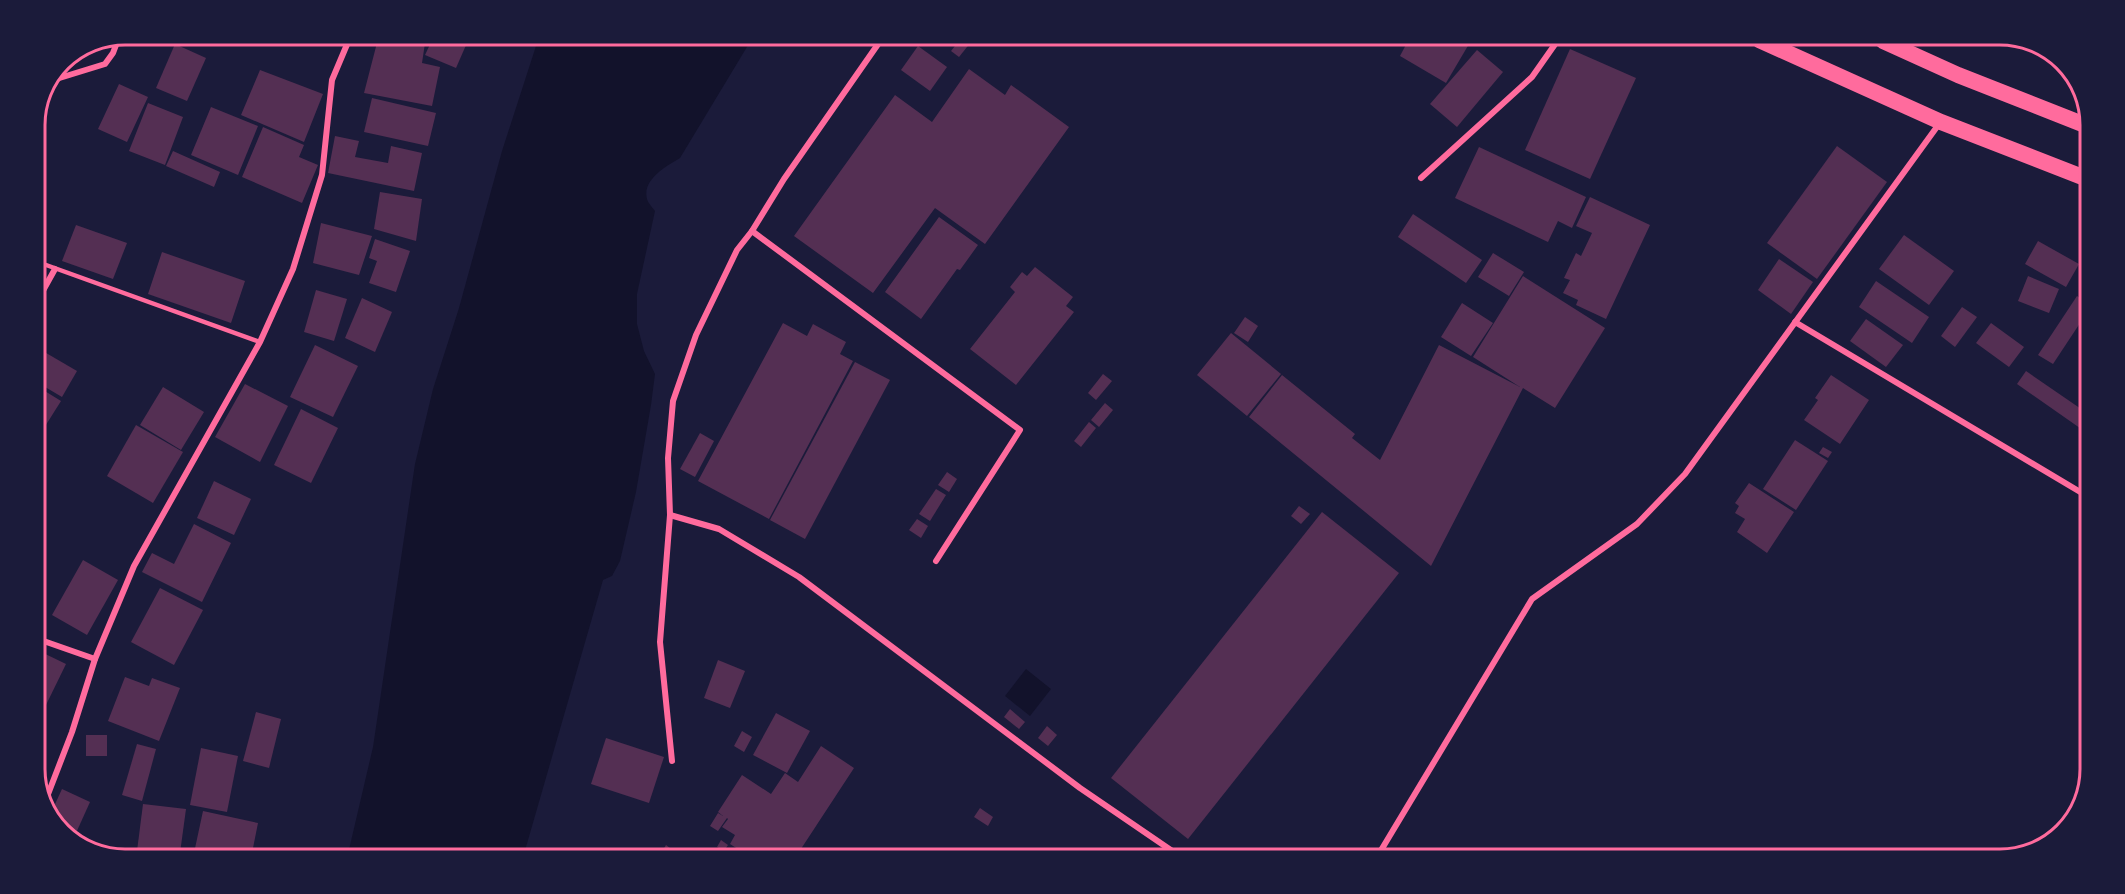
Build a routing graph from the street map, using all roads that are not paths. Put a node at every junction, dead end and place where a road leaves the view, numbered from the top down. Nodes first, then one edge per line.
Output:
1 (347, 45) edge
2 (877, 45) edge
3 (1554, 45) edge
4 (1770, 45) edge
5 (1892, 45) edge
6 (116, 46) edge
7 (61, 77) edge
8 (1941, 122) junction
9 (2080, 123) edge
10 (2080, 176) edge
11 (1421, 178) dead end
12 (752, 231) junction
13 (45, 265) edge
14 (55, 269) junction
15 (45, 287) edge
16 (1796, 322) junction
17 (261, 342) junction
18 (2080, 492) edge
19 (670, 515) junction
20 (936, 561) dead end
21 (45, 642) edge
22 (95, 659) junction
23 (672, 760) dead end
24 (49, 792) edge
25 (1169, 849) edge
26 (1382, 849) edge

1 - 17 street
2 - 12 street
3 - 11 street
4 - 8 highway
5 - 9 highway
6 - 7 street
8 - 10 highway
8 - 16 street
12 - 19 street
12 - 20 street
13 - 14 lane
14 - 15 street
14 - 17 lane
16 - 18 street
16 - 26 street
17 - 22 street
19 - 23 street
19 - 25 street
21 - 22 street
22 - 24 street

